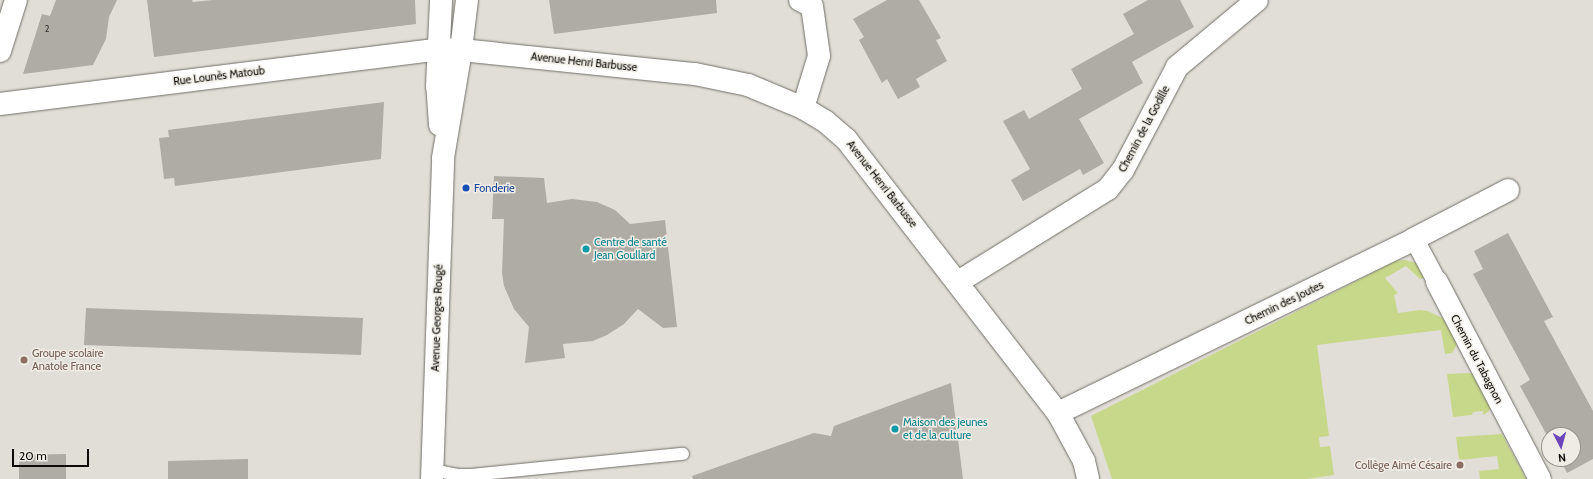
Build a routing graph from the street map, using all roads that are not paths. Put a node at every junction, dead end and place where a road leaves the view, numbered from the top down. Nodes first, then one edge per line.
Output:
1 (16, 0) edge
2 (442, 0) edge
3 (467, 0) edge
4 (800, 0) edge
5 (1257, 0) edge
6 (439, 50) junction
7 (461, 50) junction
8 (0, 51) edge
9 (0, 104) edge
10 (802, 108) junction
11 (443, 158) junction
12 (1508, 190) dead end
13 (1414, 239) junction
14 (958, 282) junction
15 (1437, 282) joint
16 (1058, 413) junction
17 (683, 454) dead end
18 (432, 475) edge
19 (1088, 479) edge
20 (1540, 479) edge

1 - 8 street
2 - 6 street, Avenue Georges Rougé
3 - 7 street, Avenue Georges Rougé
4 - 10 street
5 - 14 street, Chemin de la Godille
6 - 7 street, Avenue Henri Barbusse
6 - 9 street, Rue Lounès Matoub
6 - 11 street, Avenue Georges Rougé
7 - 10 street, Avenue Henri Barbusse
7 - 11 street, Avenue Georges Rougé
10 - 14 street, Avenue Henri Barbusse
11 - 18 street, Avenue Georges Rougé
12 - 13 street, Chemin des Joutes
13 - 15 street, Chemin du Tabagnon
13 - 16 street, Chemin des Joutes
14 - 16 street, Avenue Henri Barbusse
15 - 20 street, Chemin du Tabagnon
16 - 19 street, Avenue Henri Barbusse
17 - 18 lane

